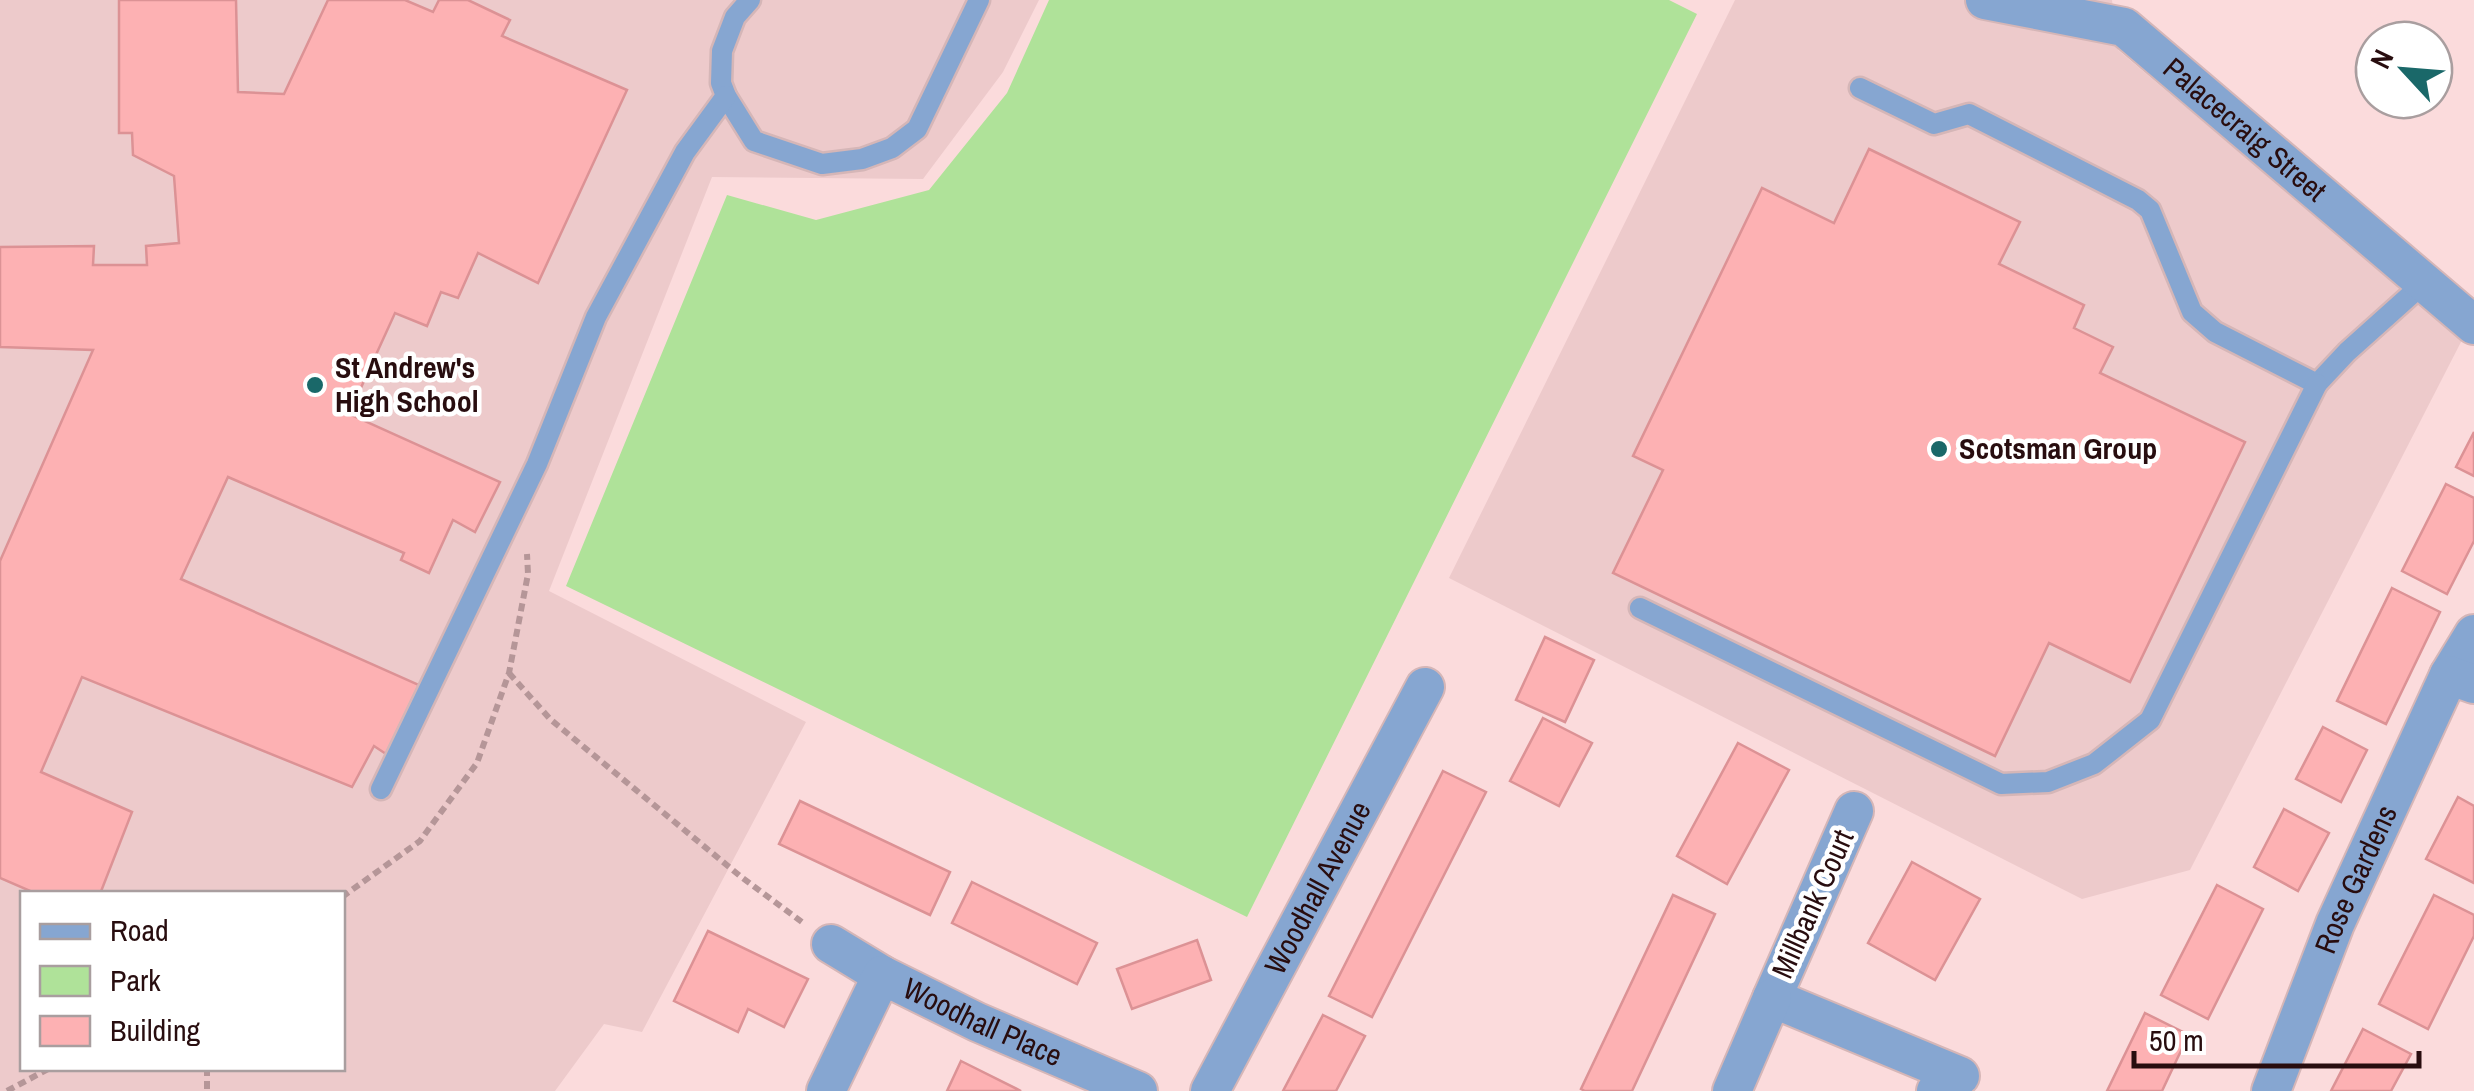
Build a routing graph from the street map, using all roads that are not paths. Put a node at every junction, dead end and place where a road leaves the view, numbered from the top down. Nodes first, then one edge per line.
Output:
1 (750, 0) edge
2 (979, 0) edge
3 (2003, 2) edge
4 (2105, 12) edge
5 (1860, 88) dead end
6 (726, 96) junction
7 (2424, 283) junction
8 (2474, 325) edge
9 (2317, 384) junction
10 (1640, 608) dead end
11 (2474, 634) edge
12 (2462, 679) edge
13 (1425, 687) dead end
14 (380, 788) dead end
15 (1854, 811) dead end
16 (831, 944) road end
17 (882, 975) junction
18 (1772, 998) junction
19 (826, 1091) edge
20 (1138, 1091) edge
21 (1210, 1091) edge
22 (1732, 1091) edge
23 (1936, 1091) edge
24 (2271, 1091) edge

1 - 6 lane
2 - 6 lane
3 - 4 street, Palacecraig Street
4 - 7 street, Palacecraig Street
5 - 9 lane
6 - 14 lane
7 - 8 street, Palacecraig Street
7 - 9 lane
9 - 10 lane
11 - 12 street, Rose Gardens
12 - 24 street, Rose Gardens
13 - 21 street, Woodhall Avenue
15 - 18 street, Millbank Court
16 - 17 street, Woodhall Place
17 - 19 street, Woodhall Place
17 - 20 street, Woodhall Place
18 - 22 street, Millbank Court
18 - 23 street, Millbank Court

